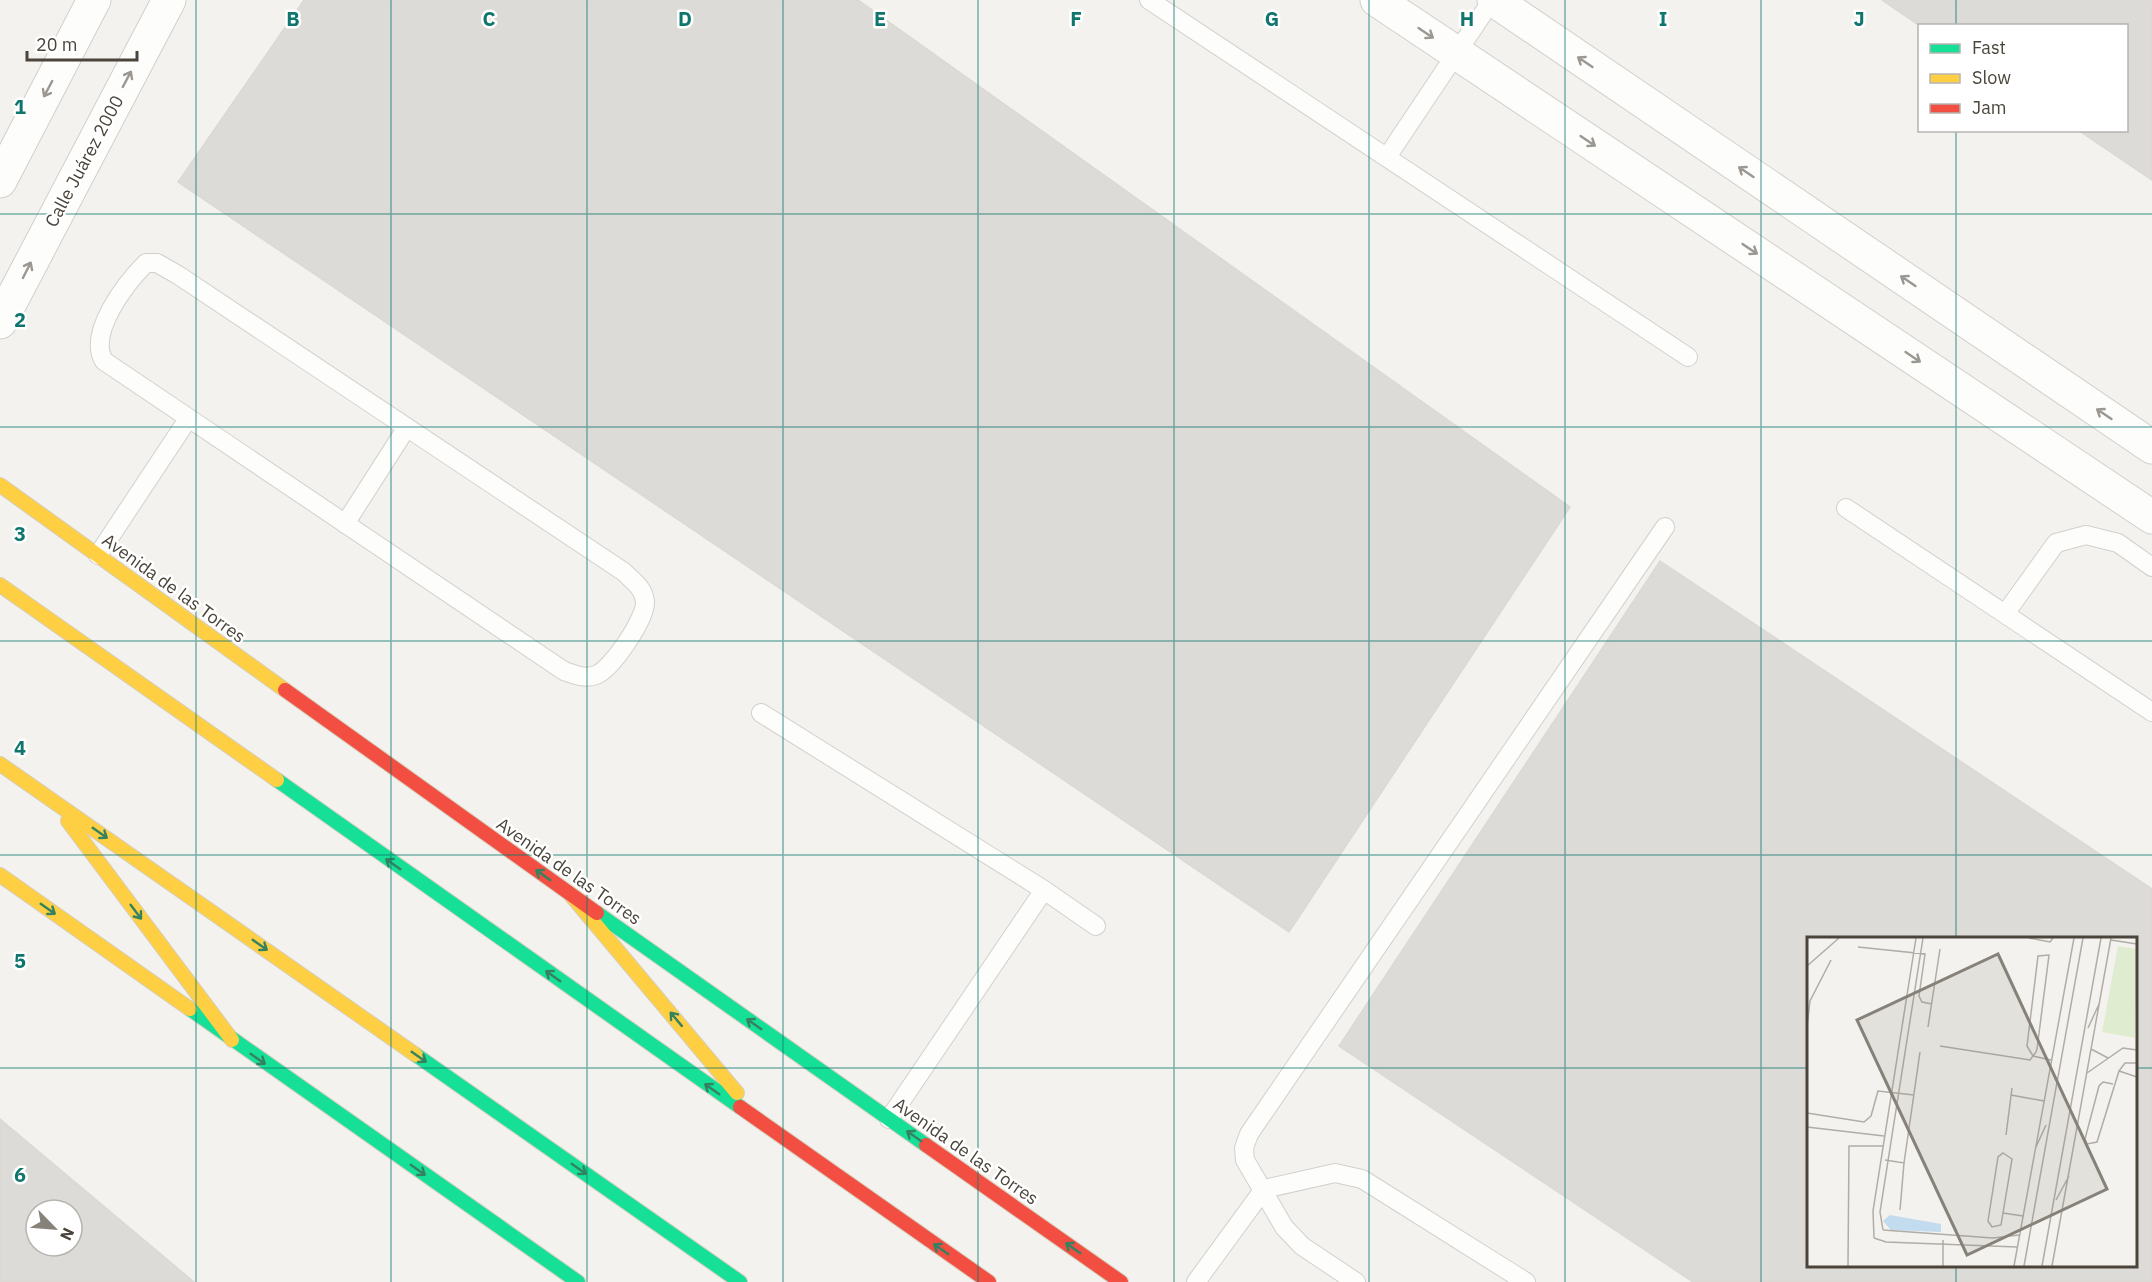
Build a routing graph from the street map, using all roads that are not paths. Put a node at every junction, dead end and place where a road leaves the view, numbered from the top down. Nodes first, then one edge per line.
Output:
1 (94, 0) edge
2 (169, 0) edge
3 (1149, 0) edge
4 (1377, 0) edge
5 (1493, 0) edge
6 (1457, 54) junction
7 (1386, 157) junction
8 (0, 181) edge
9 (0, 322) edge
10 (1688, 357) dead end
11 (188, 419) junction
12 (407, 427) junction
13 (2152, 447) edge
14 (0, 486) edge
15 (1846, 508) dead end
16 (2152, 516) edge
17 (345, 524) junction
18 (1665, 527) dead end
19 (98, 555) junction
20 (2152, 567) edge
21 (0, 585) edge
22 (2005, 614) junction
23 (2152, 712) edge
24 (760, 713) dead end
25 (0, 764) edge
26 (50, 798) junction
27 (0, 875) edge
28 (1044, 890) junction
29 (571, 895) junction
30 (1096, 926) dead end
31 (232, 1040) junction
32 (889, 1119) junction
33 (768, 1128) junction
34 (1264, 1189) junction
35 (975, 1278) edge
36 (578, 1282) edge
37 (740, 1282) edge
38 (989, 1282) edge
39 (1121, 1282) edge
40 (1196, 1282) edge
41 (1356, 1282) edge
42 (1526, 1282) edge

1 -> 8 street
9 -> 2 street, Calle Juárez 2000
3 - 7 lane
4 -> 6 street
5 - 6 lane
13 -> 5 street
6 - 7 lane
6 -> 16 street
7 - 10 lane
11 - 12 lane
11 - 17 lane
11 - 19 lane
12 - 17 lane
12 - 17 lane
14 - 19 main road, Avenida de las Torres
15 - 22 lane
18 - 34 lane
29 -> 19 main road, Avenida de las Torres
20 - 22 lane
33 -> 21 main road
22 - 23 lane
24 - 28 lane
25 - 26 main road
26 -> 31 main road
26 -> 37 main road
27 -> 31 main road
28 - 30 lane
28 - 32 lane
32 -> 29 main road, Avenida de las Torres
33 -> 29 main road
31 -> 36 main road
39 -> 32 main road, Avenida de las Torres
35 -> 33 main road
34 - 40 lane
34 - 41 lane
34 - 42 lane
35 - 38 main road

